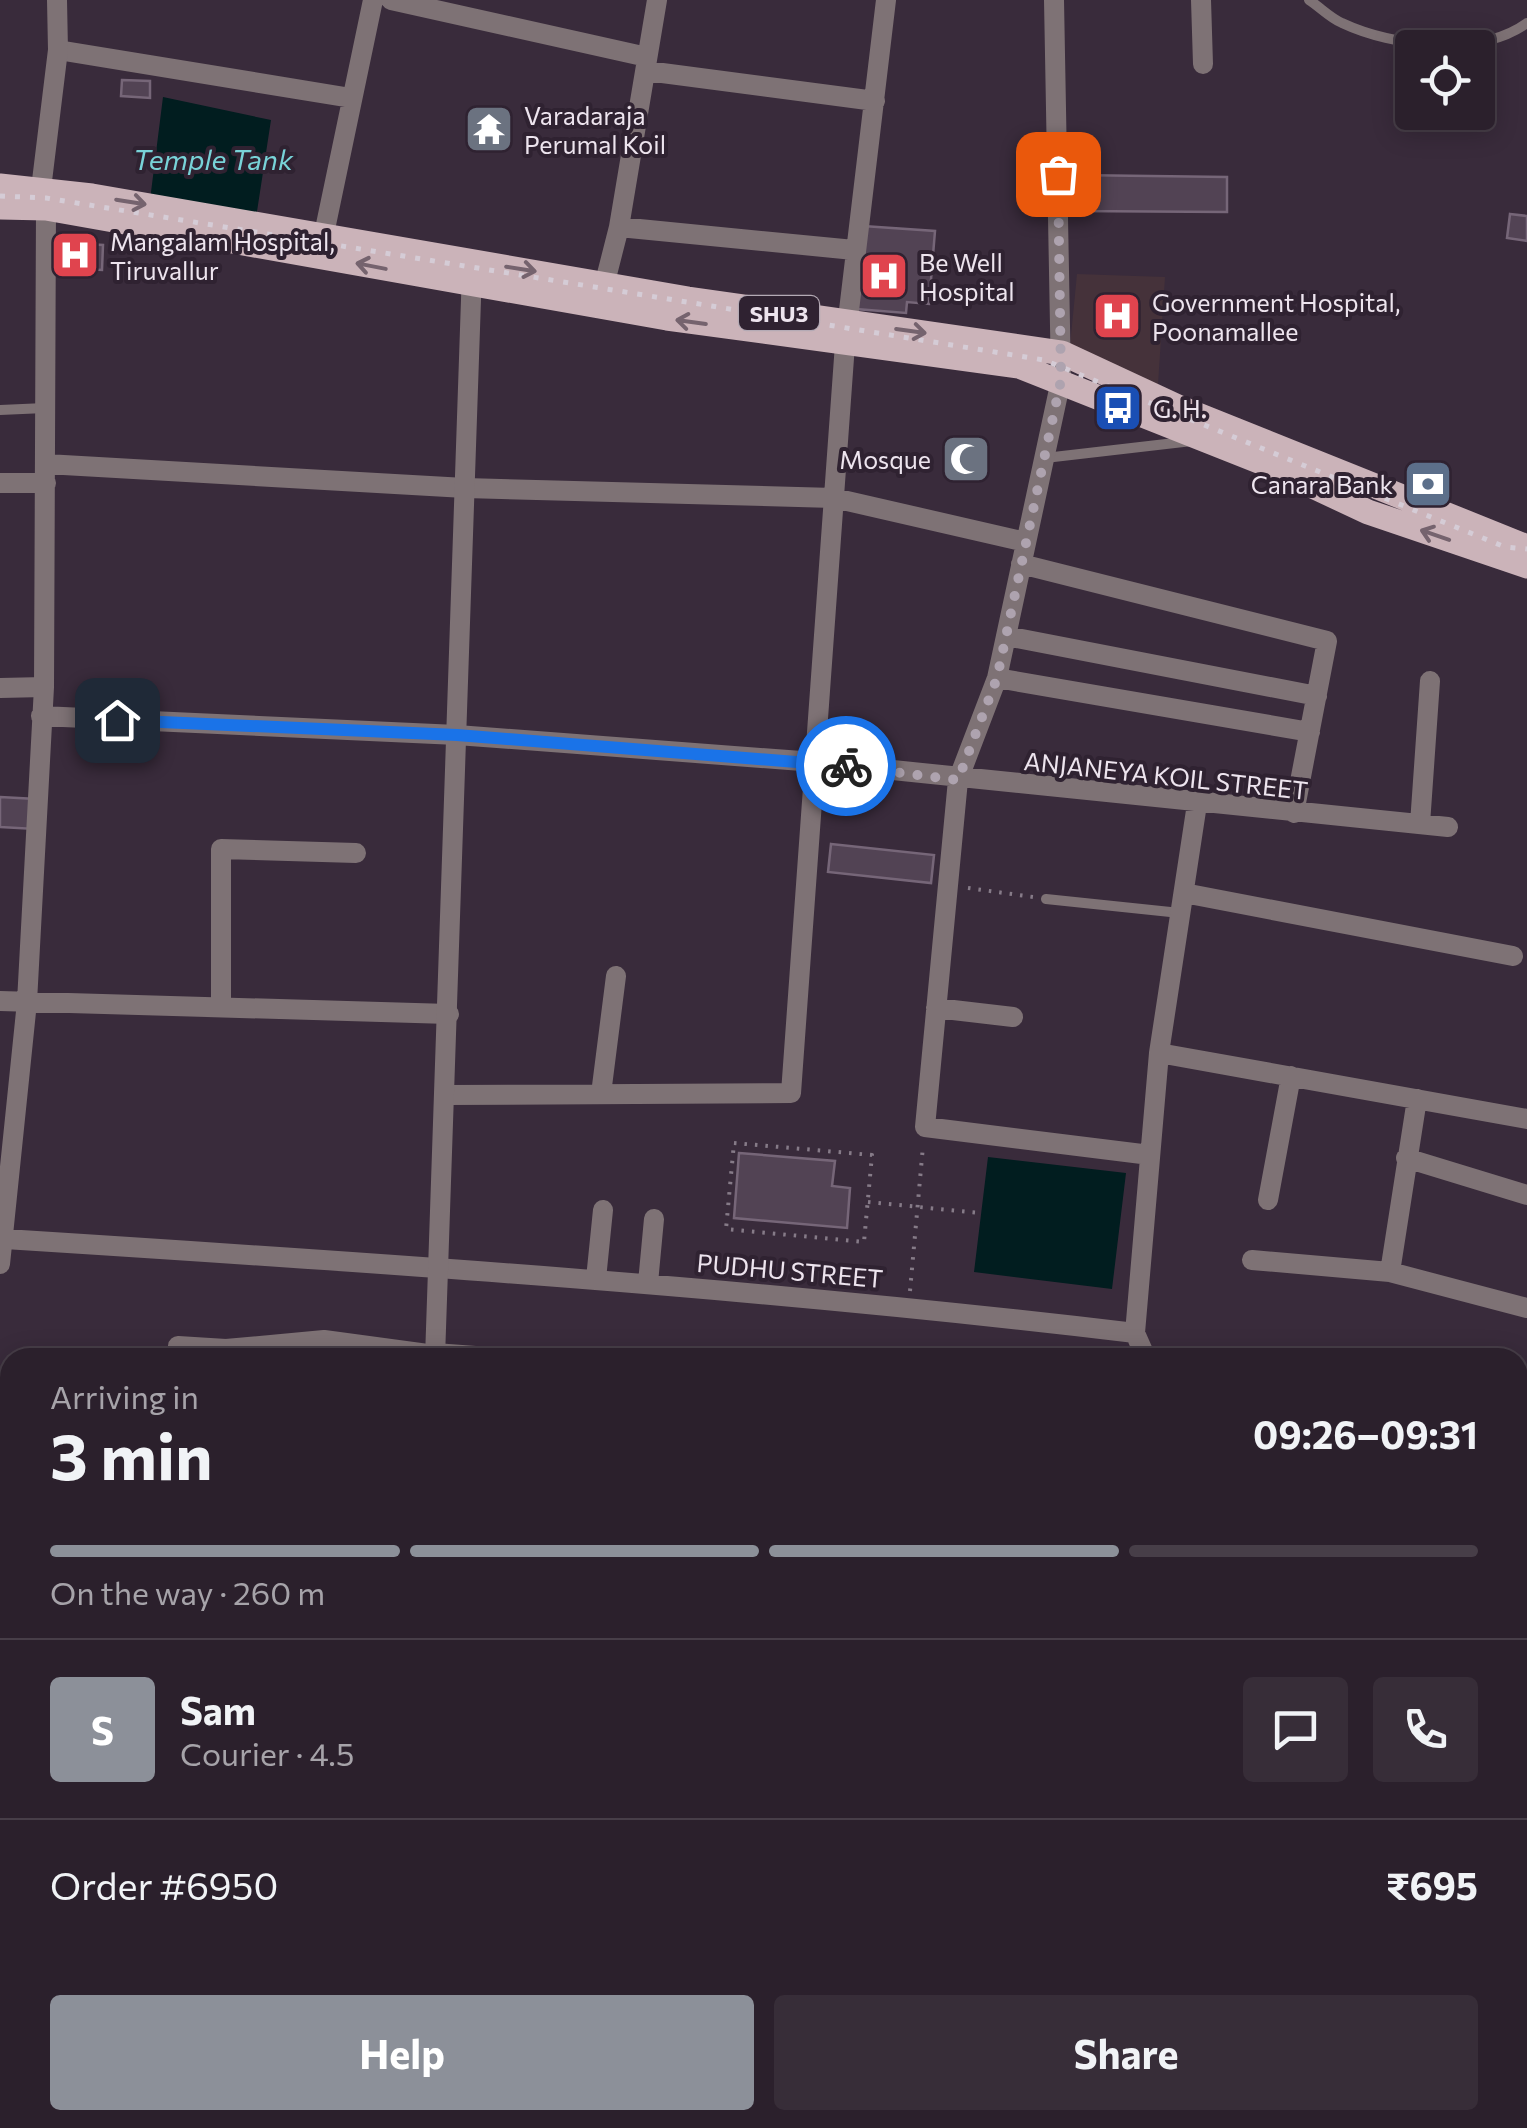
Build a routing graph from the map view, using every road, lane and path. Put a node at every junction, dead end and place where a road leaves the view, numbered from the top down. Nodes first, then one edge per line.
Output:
1 (57, 0) edge
2 (373, 0) edge
3 (391, 0) edge
4 (656, 0) edge
5 (886, 0) edge
6 (1054, 0) edge
7 (1200, 0) edge
8 (1310, 0) edge
9 (1527, 23) edge
10 (58, 50) junction
11 (647, 64) junction
12 (1203, 64) dead end
13 (351, 98) junction
14 (875, 101) junction
15 (0, 186) edge
16 (44, 198) junction
17 (0, 207) edge
18 (619, 227) junction
19 (324, 234) junction
20 (854, 250) junction
21 (472, 273) junction
22 (605, 282) junction
23 (847, 333) junction
24 (1062, 352) junction
25 (1061, 380) junction
26 (46, 408) junction
27 (0, 410) edge
28 (1204, 440) junction
29 (1044, 458) junction
30 (46, 473) junction
31 (0, 483) edge
32 (465, 488) junction
33 (834, 498) junction
34 (1026, 542) junction
35 (1527, 547) edge
36 (1021, 564) junction
37 (1527, 565) edge
38 (1006, 636) junction
39 (997, 678) junction
40 (1430, 682) dead end
41 (44, 687) junction
42 (0, 688) edge
43 (1317, 696) junction
44 (41, 716) junction
45 (1310, 732) junction
46 (457, 735) junction
47 (815, 762) junction
48 (958, 780) junction
49 (1197, 804) junction
50 (1294, 813) junction
51 (1420, 824) junction
52 (1448, 827) dead end
53 (356, 853) dead end
54 (948, 886) junction
55 (1046, 899) joint
56 (1182, 903) junction
57 (1513, 956) dead end
58 (616, 976) dead end
59 (0, 1001) edge
60 (27, 1002) junction
61 (221, 1008) junction
62 (936, 1008) junction
63 (448, 1014) junction
64 (1013, 1017) dead end
65 (1158, 1052) junction
66 (1290, 1076) junction
67 (601, 1094) junction
68 (446, 1095) junction
69 (1417, 1099) junction
70 (1527, 1120) edge
71 (925, 1127) junction
72 (1150, 1155) junction
73 (1406, 1158) junction
74 (1527, 1195) edge
75 (1268, 1200) dead end
76 (868, 1202) junction
77 (918, 1207) junction
78 (603, 1210) dead end
79 (980, 1213) dead end
80 (654, 1220) dead end
81 (5, 1239) junction
82 (1252, 1260) dead end
83 (0, 1264) edge
84 (440, 1267) junction
85 (912, 1270) dead end
86 (1390, 1272) junction
87 (596, 1279) junction
88 (648, 1283) junction
89 (1527, 1308) edge
90 (1134, 1333) junction
91 (178, 1346) dead end
92 (210, 1348) edge
93 (237, 1348) edge
94 (387, 1348) edge
95 (435, 1348) edge
96 (1141, 1348) edge

1 - 10 street
2 - 13 street
3 - 11 street
4 - 11 street
5 - 14 street
6 - 24 street
7 - 12 street
8 - 9 lane
10 - 13 street
10 - 16 street
11 - 14 street
11 - 18 street
13 - 19 street
14 - 20 street
15 - 16 main road, SHU3
16 - 17 main road, SHU3
16 -> 19 main road, SHU3
21 -> 16 main road, SHU3
16 - 26 street
18 - 20 street
18 - 22 street
19 - 21 main road, SHU3
20 - 23 street
21 -> 22 main road, SHU3
23 -> 21 main road, SHU3
21 - 32 street
22 - 23 main road, SHU3
23 -> 24 main road, SHU3
23 - 25 main road, SHU3
23 - 33 street
24 - 25 street
24 - 35 main road, SHU3
25 - 28 main road, SHU3
25 - 29 street
26 - 27 lane
26 - 30 street
28 - 29 lane
37 -> 28 main road, SHU3
29 - 34 street
30 - 31 street
30 - 32 street
30 - 41 street
32 - 33 street
32 - 46 street
33 - 34 street
33 - 47 street
34 - 36 street
36 - 38 street
36 - 43 street
38 - 39 street
38 - 43 street
39 - 45 street
39 - 48 street
40 - 51 street
41 - 42 street
41 - 44 street
43 - 45 street
44 - 46 street, ANJANEYA KOIL STREET
44 - 60 street
45 - 50 street
46 - 47 street, ANJANEYA KOIL STREET
46 - 63 street
47 - 48 street, ANJANEYA KOIL STREET
47 - 67 street
48 - 49 street, ANJANEYA KOIL STREET
48 - 54 street
49 - 50 street, ANJANEYA KOIL STREET
49 - 56 street
50 - 51 street, ANJANEYA KOIL STREET
51 - 52 street, ANJANEYA KOIL STREET
53 - 61 street
54 - 55 path
54 - 62 street
55 - 56 lane
56 - 57 street
56 - 65 street
58 - 67 street
59 - 60 street
60 - 61 street
60 - 81 street
61 - 63 street
62 - 64 street
62 - 71 street
63 - 68 street
65 - 66 street
65 - 72 street
66 - 69 street
66 - 75 street
67 - 68 street
68 - 84 street
69 - 70 street
69 - 73 street
71 - 72 street
71 - 77 path
72 - 90 street
73 - 74 street
73 - 86 street
76 - 76 path
76 - 77 path
77 - 79 path
77 - 85 path
78 - 87 street
80 - 88 street
81 - 83 street
81 - 84 street, PUDHU STREET
82 - 86 street
84 - 87 street, PUDHU STREET
84 - 95 street
86 - 89 street
87 - 88 street, PUDHU STREET
88 - 90 street, PUDHU STREET
90 - 96 street
91 - 92 street
93 - 94 street

